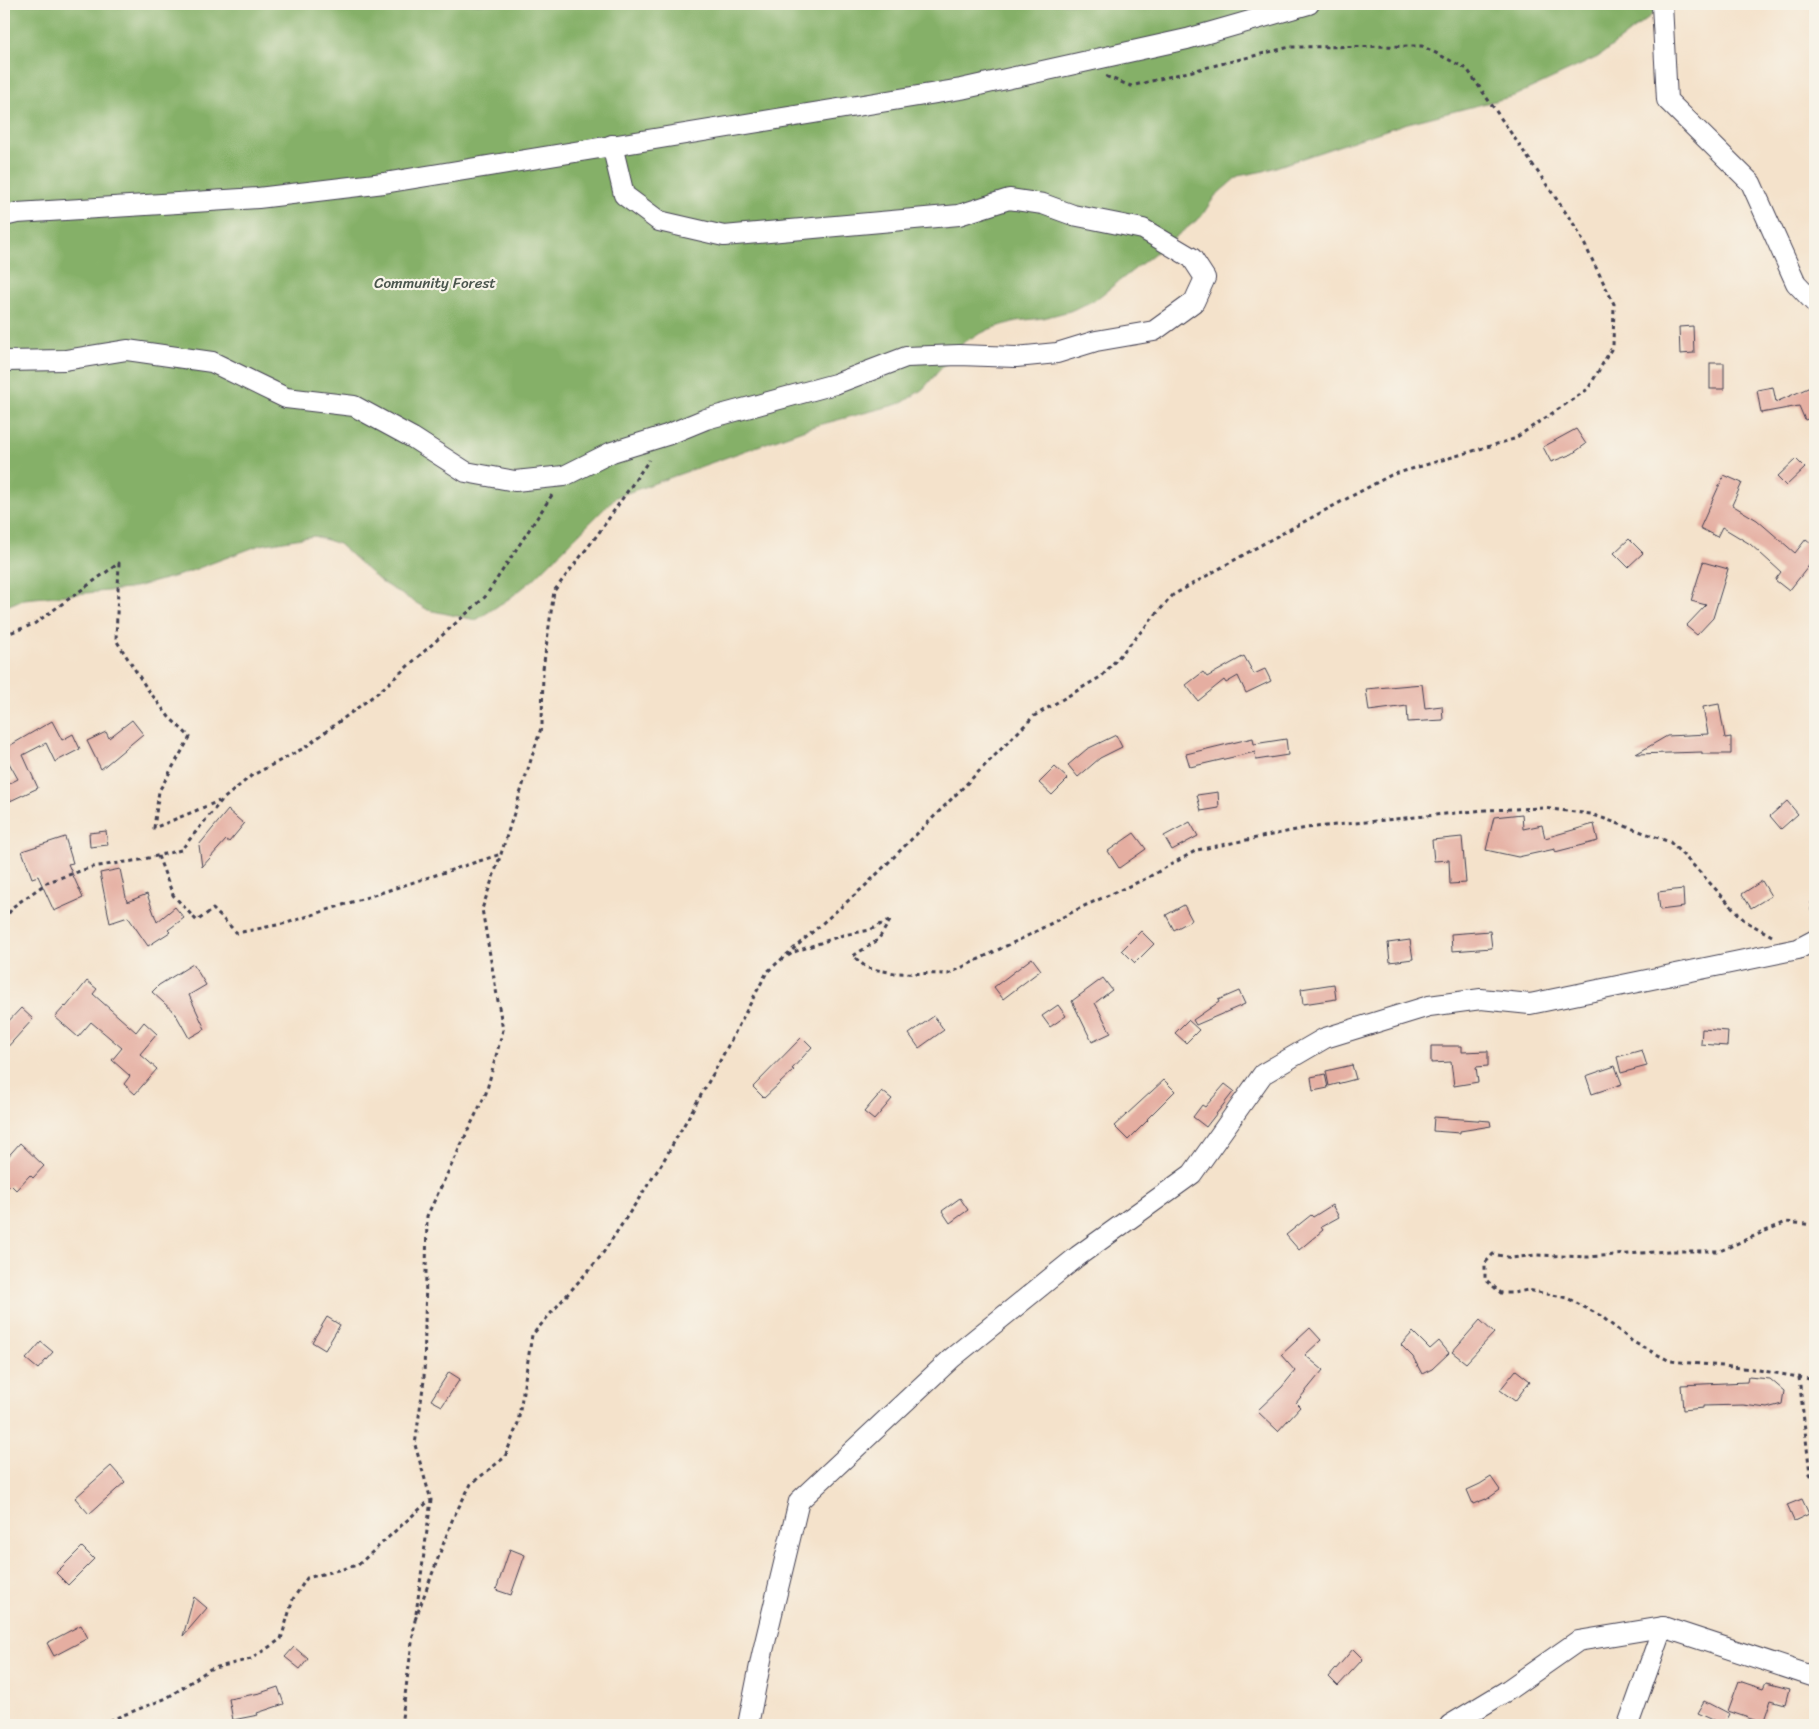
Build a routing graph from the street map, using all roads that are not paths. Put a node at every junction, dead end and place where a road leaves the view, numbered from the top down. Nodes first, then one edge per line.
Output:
1 (1310, 4) edge
2 (1662, 4) edge
3 (612, 146) junction
4 (4, 216) edge
5 (1815, 303) edge
6 (4, 362) edge
7 (1807, 944) edge
8 (1662, 1627) junction
9 (1815, 1676) edge
10 (748, 1725) edge
11 (1450, 1725) edge
12 (1628, 1725) edge

1 - 3 street
2 - 5 street
3 - 4 street
3 - 6 street
7 - 10 street
8 - 9 street
8 - 11 street
8 - 12 street

